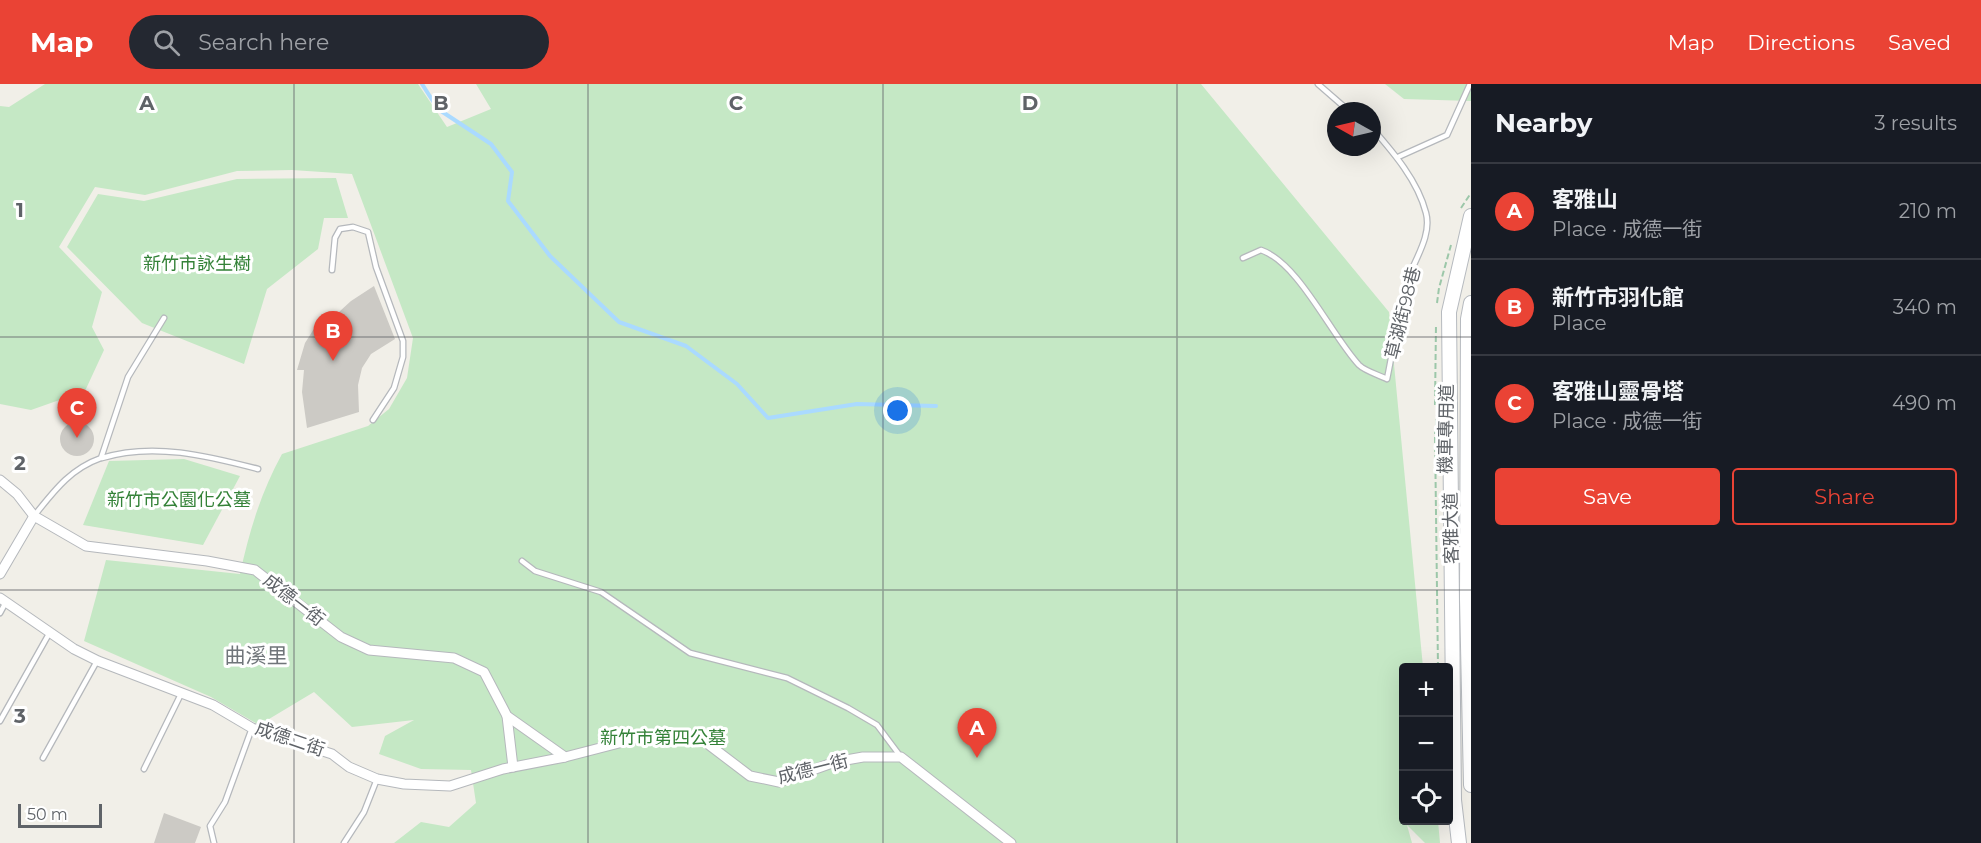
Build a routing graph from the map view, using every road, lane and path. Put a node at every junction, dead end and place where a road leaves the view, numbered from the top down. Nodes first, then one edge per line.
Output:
1 (1318, 84) edge
2 (1470, 84) edge
3 (1339, 102) edge
4 (1381, 138) edge
5 (1398, 157) junction
6 (1471, 216) edge
7 (1243, 258) dead end
8 (332, 270) dead end
9 (1471, 303) edge
10 (164, 318) dead end
11 (1448, 370) junction
12 (1444, 394) junction
13 (373, 420) dead end
14 (101, 458) junction
15 (258, 469) dead end
16 (0, 480) edge
17 (34, 516) junction
18 (522, 561) dead end
19 (0, 574) edge
20 (3, 600) edge
21 (0, 613) edge
22 (50, 631) junction
23 (98, 661) junction
24 (1437, 663) edge
25 (1447, 663) edge
26 (181, 692) junction
27 (507, 716) junction
28 (0, 721) edge
29 (252, 728) junction
30 (565, 757) junction
31 (900, 757) junction
32 (43, 758) dead end
33 (513, 767) junction
34 (144, 770) dead end
35 (1450, 771) edge
36 (377, 779) junction
37 (1471, 785) edge
38 (214, 843) edge
39 (344, 843) edge
40 (1011, 843) edge
41 (1453, 843) edge
42 (1459, 843) edge

1 - 3 lane
2 - 5 lane
4 - 5 lane, 草湖街98巷
5 - 7 lane, 草湖街98巷
6 - 11 street, 客雅大道
8 - 13 lane
9 - 37 street, 客雅大道
10 - 14 lane
11 - 12 lane, 機車專用道
11 - 42 street, 客雅大道
12 - 24 path
12 - 25 lane, 機車專用道
14 - 15 lane
14 - 17 lane
16 - 17 street, 成德一街
17 - 19 street
17 - 27 street, 成德一街
18 - 31 lane
20 - 21 lane
20 - 22 street, 成德二街
22 - 23 street, 成德二街
22 - 28 lane
23 - 26 street, 成德二街
23 - 32 lane
26 - 29 street, 成德二街
26 - 34 lane
27 - 30 street, 成德一街
27 - 33 street, 成德一街
29 - 36 street, 成德二街
29 - 38 lane
30 - 31 street, 成德一街
30 - 33 street, 成德二街
31 - 40 street
33 - 36 street, 成德二街
35 - 41 lane
36 - 39 lane

